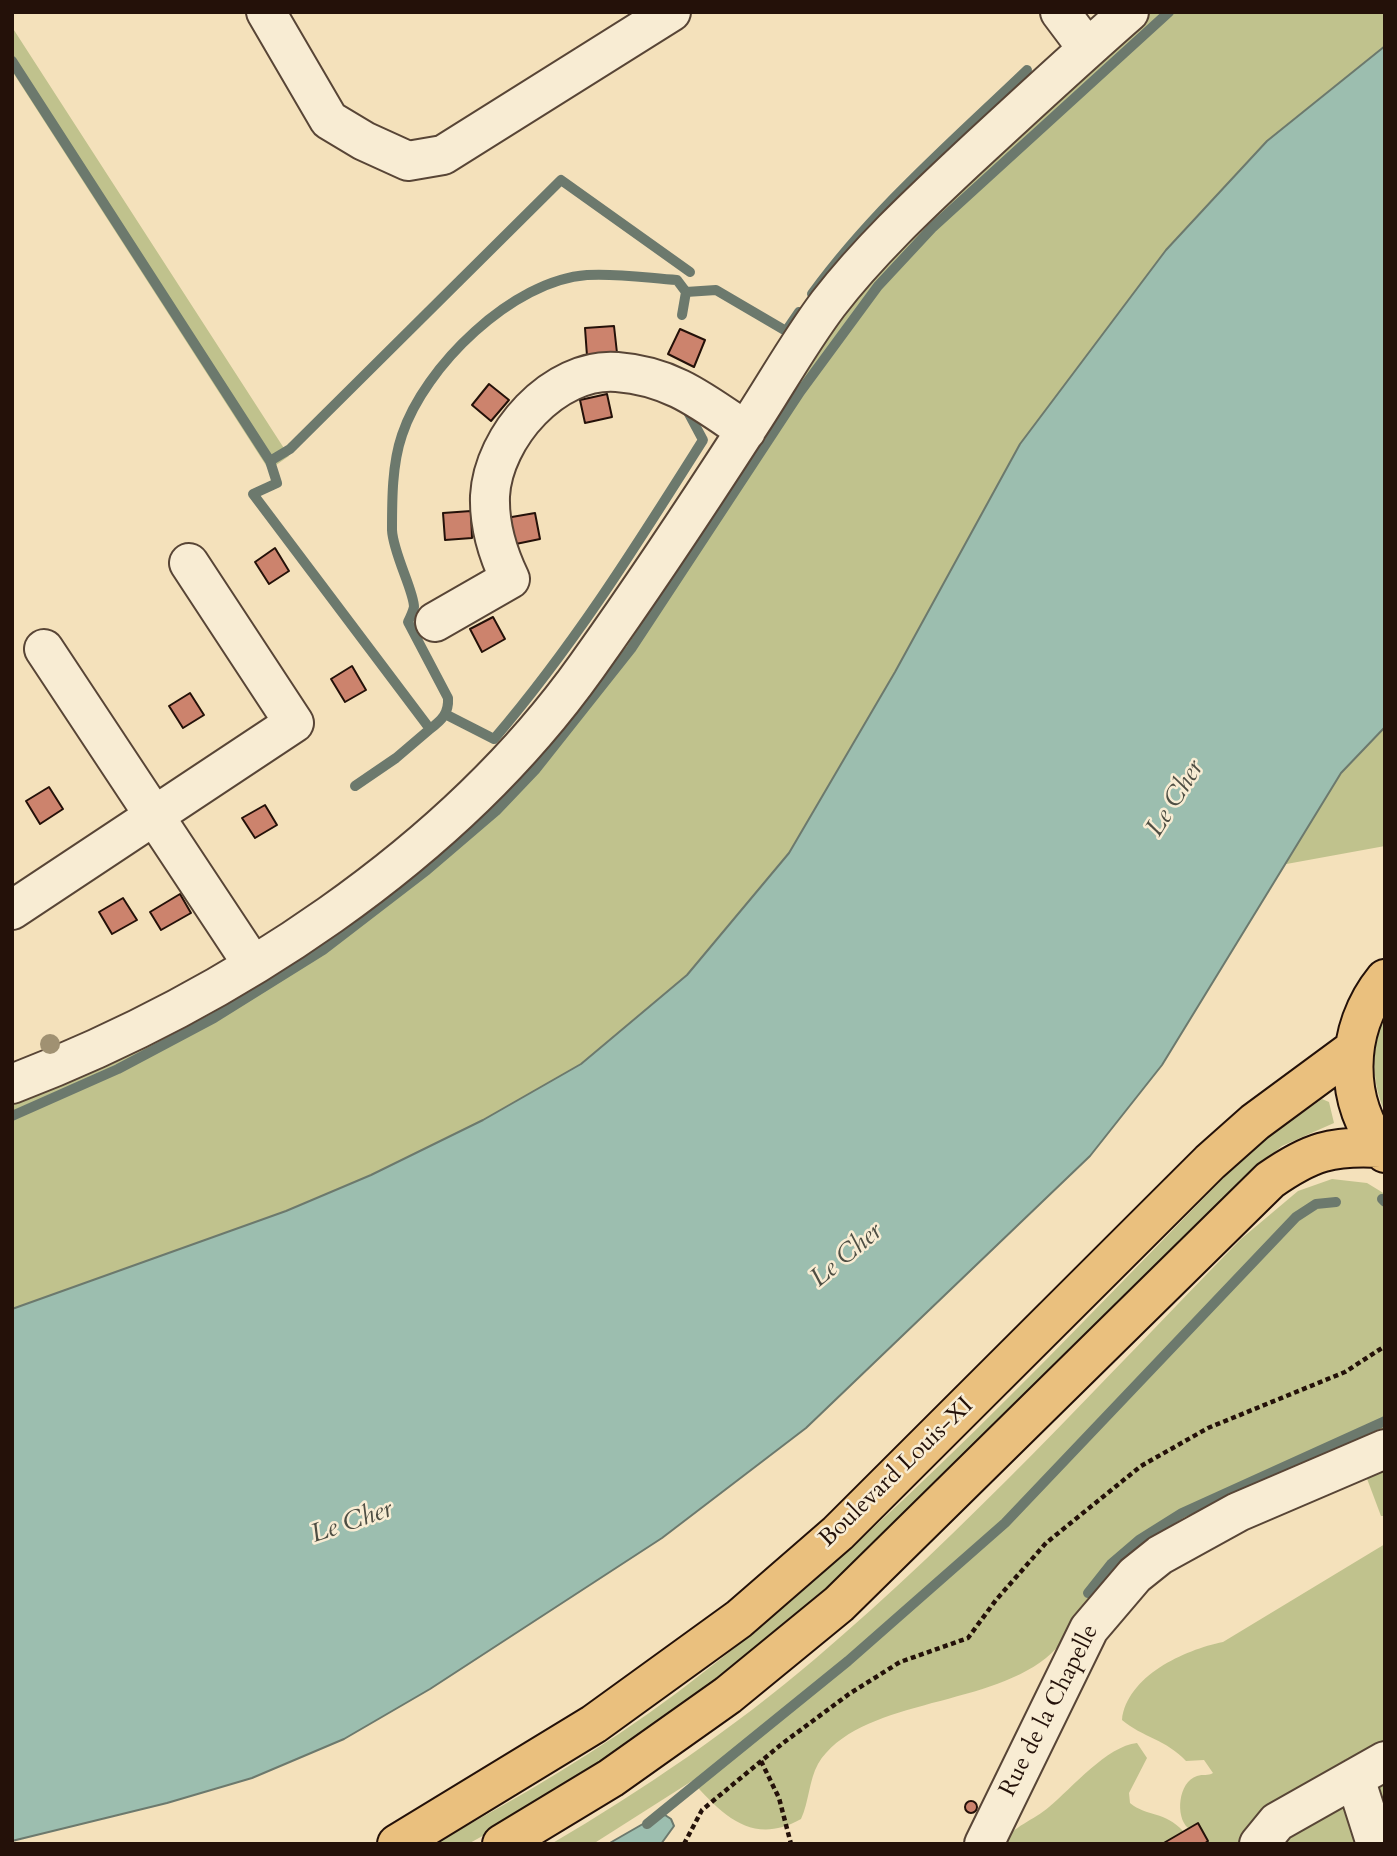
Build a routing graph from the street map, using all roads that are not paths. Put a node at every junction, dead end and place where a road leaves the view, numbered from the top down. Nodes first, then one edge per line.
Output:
1 (266, 12) edge
2 (671, 12) edge
3 (1060, 12) edge
4 (1129, 12) edge
5 (1087, 48) junction
6 (746, 431) junction
7 (189, 563) dead end
8 (435, 622) dead end
9 (44, 649) dead end
10 (154, 816) junction
11 (12, 910) edge
12 (253, 965) junction
13 (1385, 979) edge
14 (1354, 1049) junction
15 (12, 1084) edge
16 (1383, 1150) edge
17 (1385, 1449) edge
18 (1370, 1770) edge
19 (397, 1844) edge
20 (502, 1844) edge
21 (984, 1844) edge
22 (1259, 1844) edge
23 (1376, 1844) edge

1 - 2 street
3 - 5 street
4 - 5 street
5 - 6 street
6 - 8 street
6 - 12 street
7 - 10 street
9 - 10 street
10 - 11 street
10 - 12 street
12 - 15 street
13 - 14 main road
14 - 16 main road
14 - 19 main road, Boulevard Louis-XI
16 - 20 main road
17 - 21 street, Rue de la Chapelle
18 - 22 street
18 - 23 street

